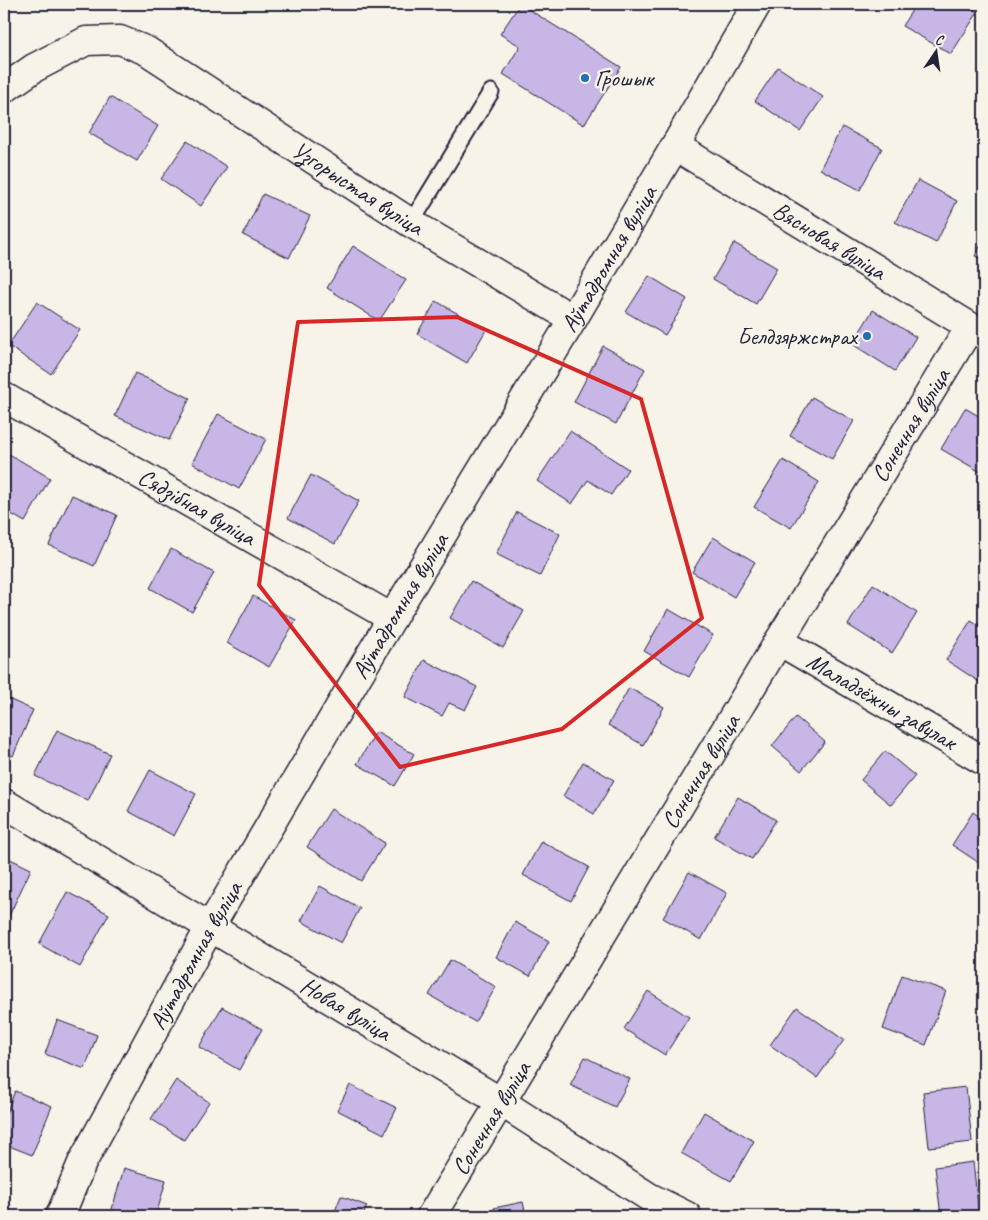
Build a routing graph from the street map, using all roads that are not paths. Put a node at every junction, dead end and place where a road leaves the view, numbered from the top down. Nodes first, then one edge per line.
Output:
1 (757, 4) edge
2 (4, 89) edge
3 (491, 92) dead end
4 (675, 146) junction
5 (411, 223) junction
6 (573, 319) junction
7 (977, 331) edge
8 (4, 397) edge
9 (392, 618) junction
10 (778, 641) junction
11 (984, 761) edge
12 (4, 803) edge
13 (210, 927) junction
14 (501, 1102) junction
15 (60, 1216) edge
16 (430, 1216) edge
17 (687, 1216) edge

1 - 4 street, Аўтадромная вуліца
2 - 5 street, Узгорыстая вуліца
3 - 5 lane
4 - 6 street, Аўтадромная вуліца
4 - 7 street, Вясновая вуліца
5 - 6 street, Узгорыстая вуліца
6 - 9 street, Аўтадромная вуліца
7 - 10 street, Сонечная вуліца
8 - 9 street, Сядзібная вуліца
9 - 13 street, Аўтадромная вуліца
10 - 11 street, Маладзёжны завулак
10 - 14 street, Сонечная вуліца
12 - 13 street, Новая вуліца
13 - 14 street, Новая вуліца
13 - 15 street, Аўтадромная вуліца
14 - 16 street, Сонечная вуліца
14 - 17 street, Новая вуліца

